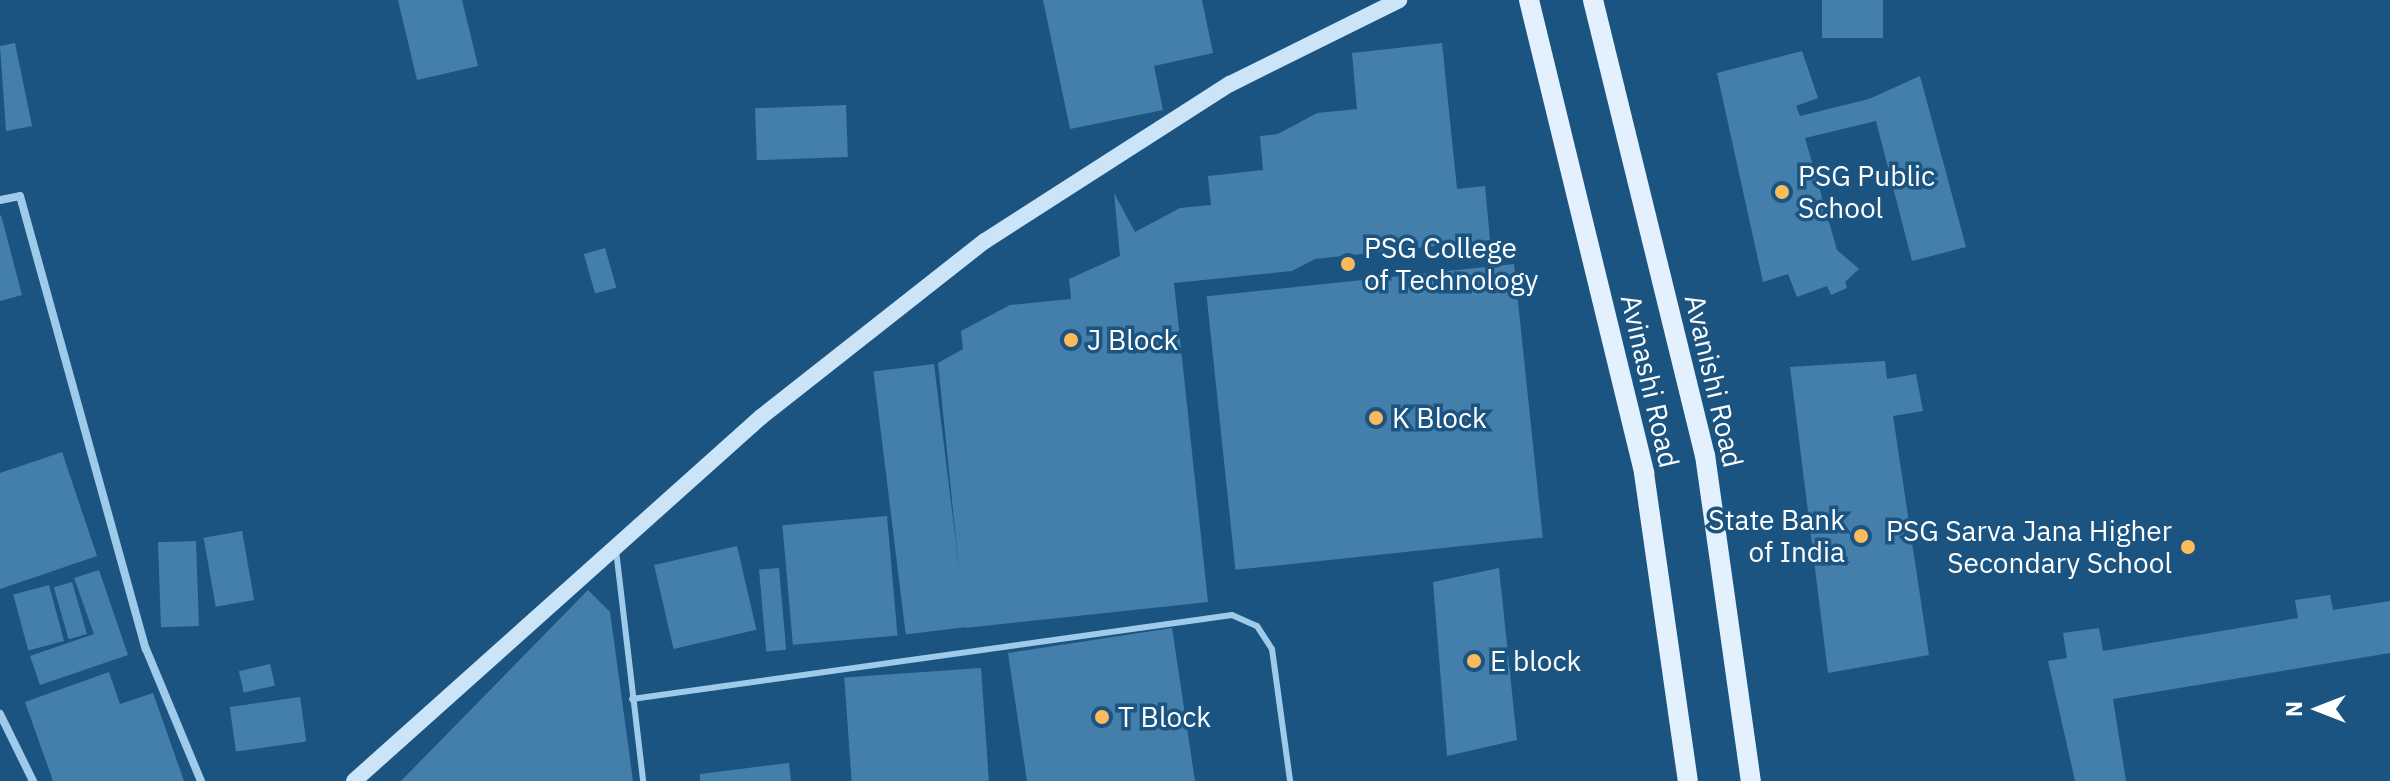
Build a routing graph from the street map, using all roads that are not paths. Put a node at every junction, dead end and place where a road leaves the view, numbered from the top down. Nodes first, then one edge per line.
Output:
1 (1399, 0) edge
2 (1529, 0) edge
3 (1593, 0) edge
4 (0, 200) edge
5 (616, 545) junction
6 (632, 699) junction
7 (0, 714) edge
8 (33, 781) edge
9 (201, 781) edge
10 (354, 781) edge
11 (643, 781) edge
12 (1290, 781) edge
13 (1688, 781) edge
14 (1751, 781) edge

1 - 5 street
2 - 13 main road, Avinashi Road
3 - 14 main road, Avanishi Road
4 - 9 street
5 - 6 lane
5 - 10 street
6 - 11 lane
6 - 12 lane
7 - 8 street

